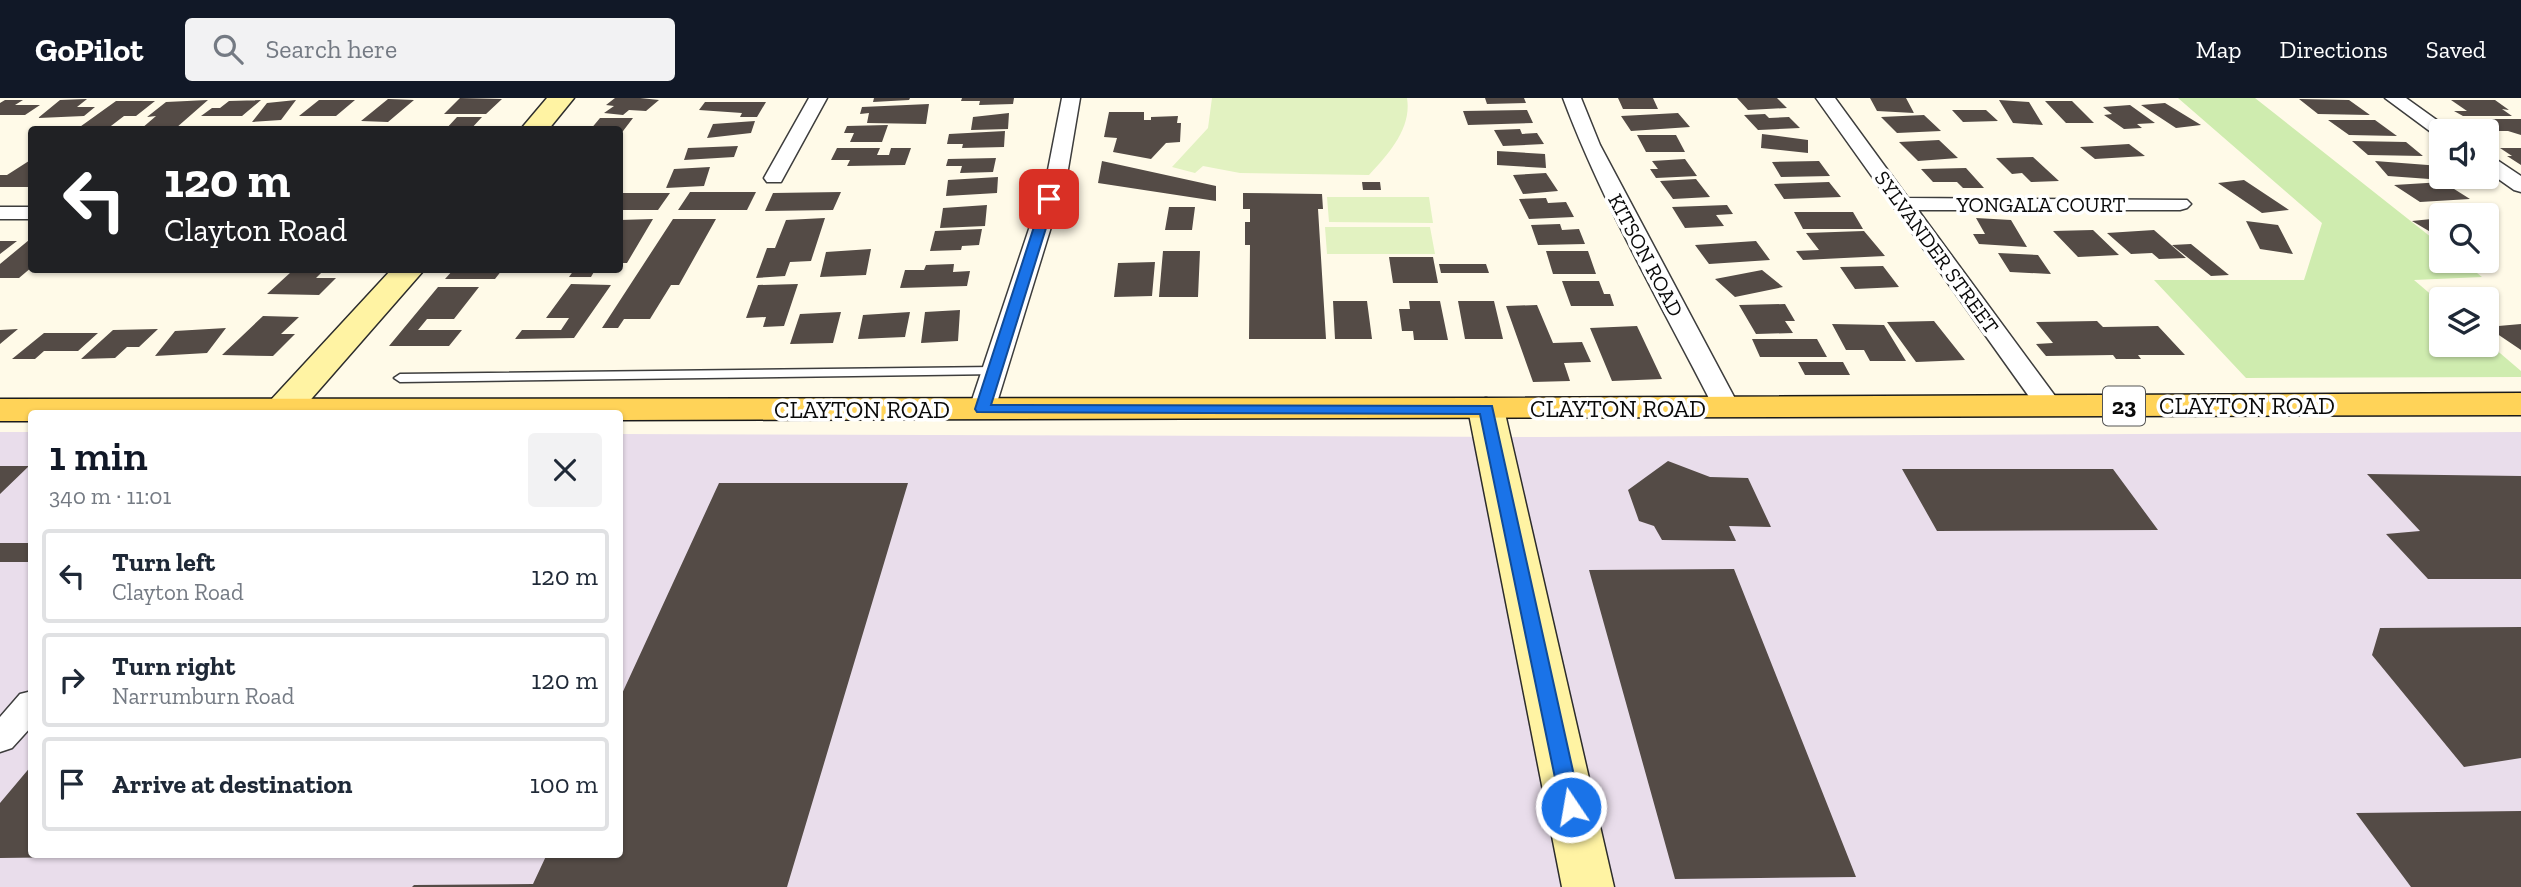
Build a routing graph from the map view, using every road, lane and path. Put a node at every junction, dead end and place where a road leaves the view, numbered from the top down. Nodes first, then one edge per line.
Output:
1 (561, 98) edge
2 (818, 98) edge
3 (1071, 98) edge
4 (1573, 98) edge
5 (1825, 98) edge
6 (2393, 98) edge
7 (2429, 122) edge
8 (536, 126) edge
9 (2499, 170) edge
10 (774, 178) dead end
11 (2521, 186) edge
12 (1902, 204) junction
13 (2180, 204) dead end
14 (0, 213) edge
15 (28, 213) edge
16 (405, 273) edge
17 (995, 371) junction
18 (400, 378) dead end
19 (2521, 404) edge
20 (2049, 406) junction
21 (1727, 408) junction
22 (982, 409) junction
23 (1486, 409) junction
24 (0, 410) edge
25 (28, 410) edge
26 (282, 410) edge
27 (623, 410) edge
28 (28, 708) edge
29 (0, 739) edge
30 (1588, 887) edge

1 - 8 main road
2 - 10 street
3 - 17 street
4 - 21 street, KITSON ROAD
5 - 12 street, SYLVANDER STREET
6 - 7 street
9 - 11 street
12 - 13 street, YONGALA COURT
12 - 20 street, SYLVANDER STREET
14 - 15 street
16 - 26 main road
17 - 18 lane, CLAYTON ROAD
17 - 22 street
19 - 20 main road, CLAYTON ROAD / 23
20 - 21 main road, CLAYTON ROAD / 23
21 - 23 main road, CLAYTON ROAD / 23
22 - 23 main road, CLAYTON ROAD / 23
22 - 27 main road, CLAYTON ROAD / 23
23 - 30 main road
24 - 25 main road, CLAYTON ROAD / 23
28 - 29 street

